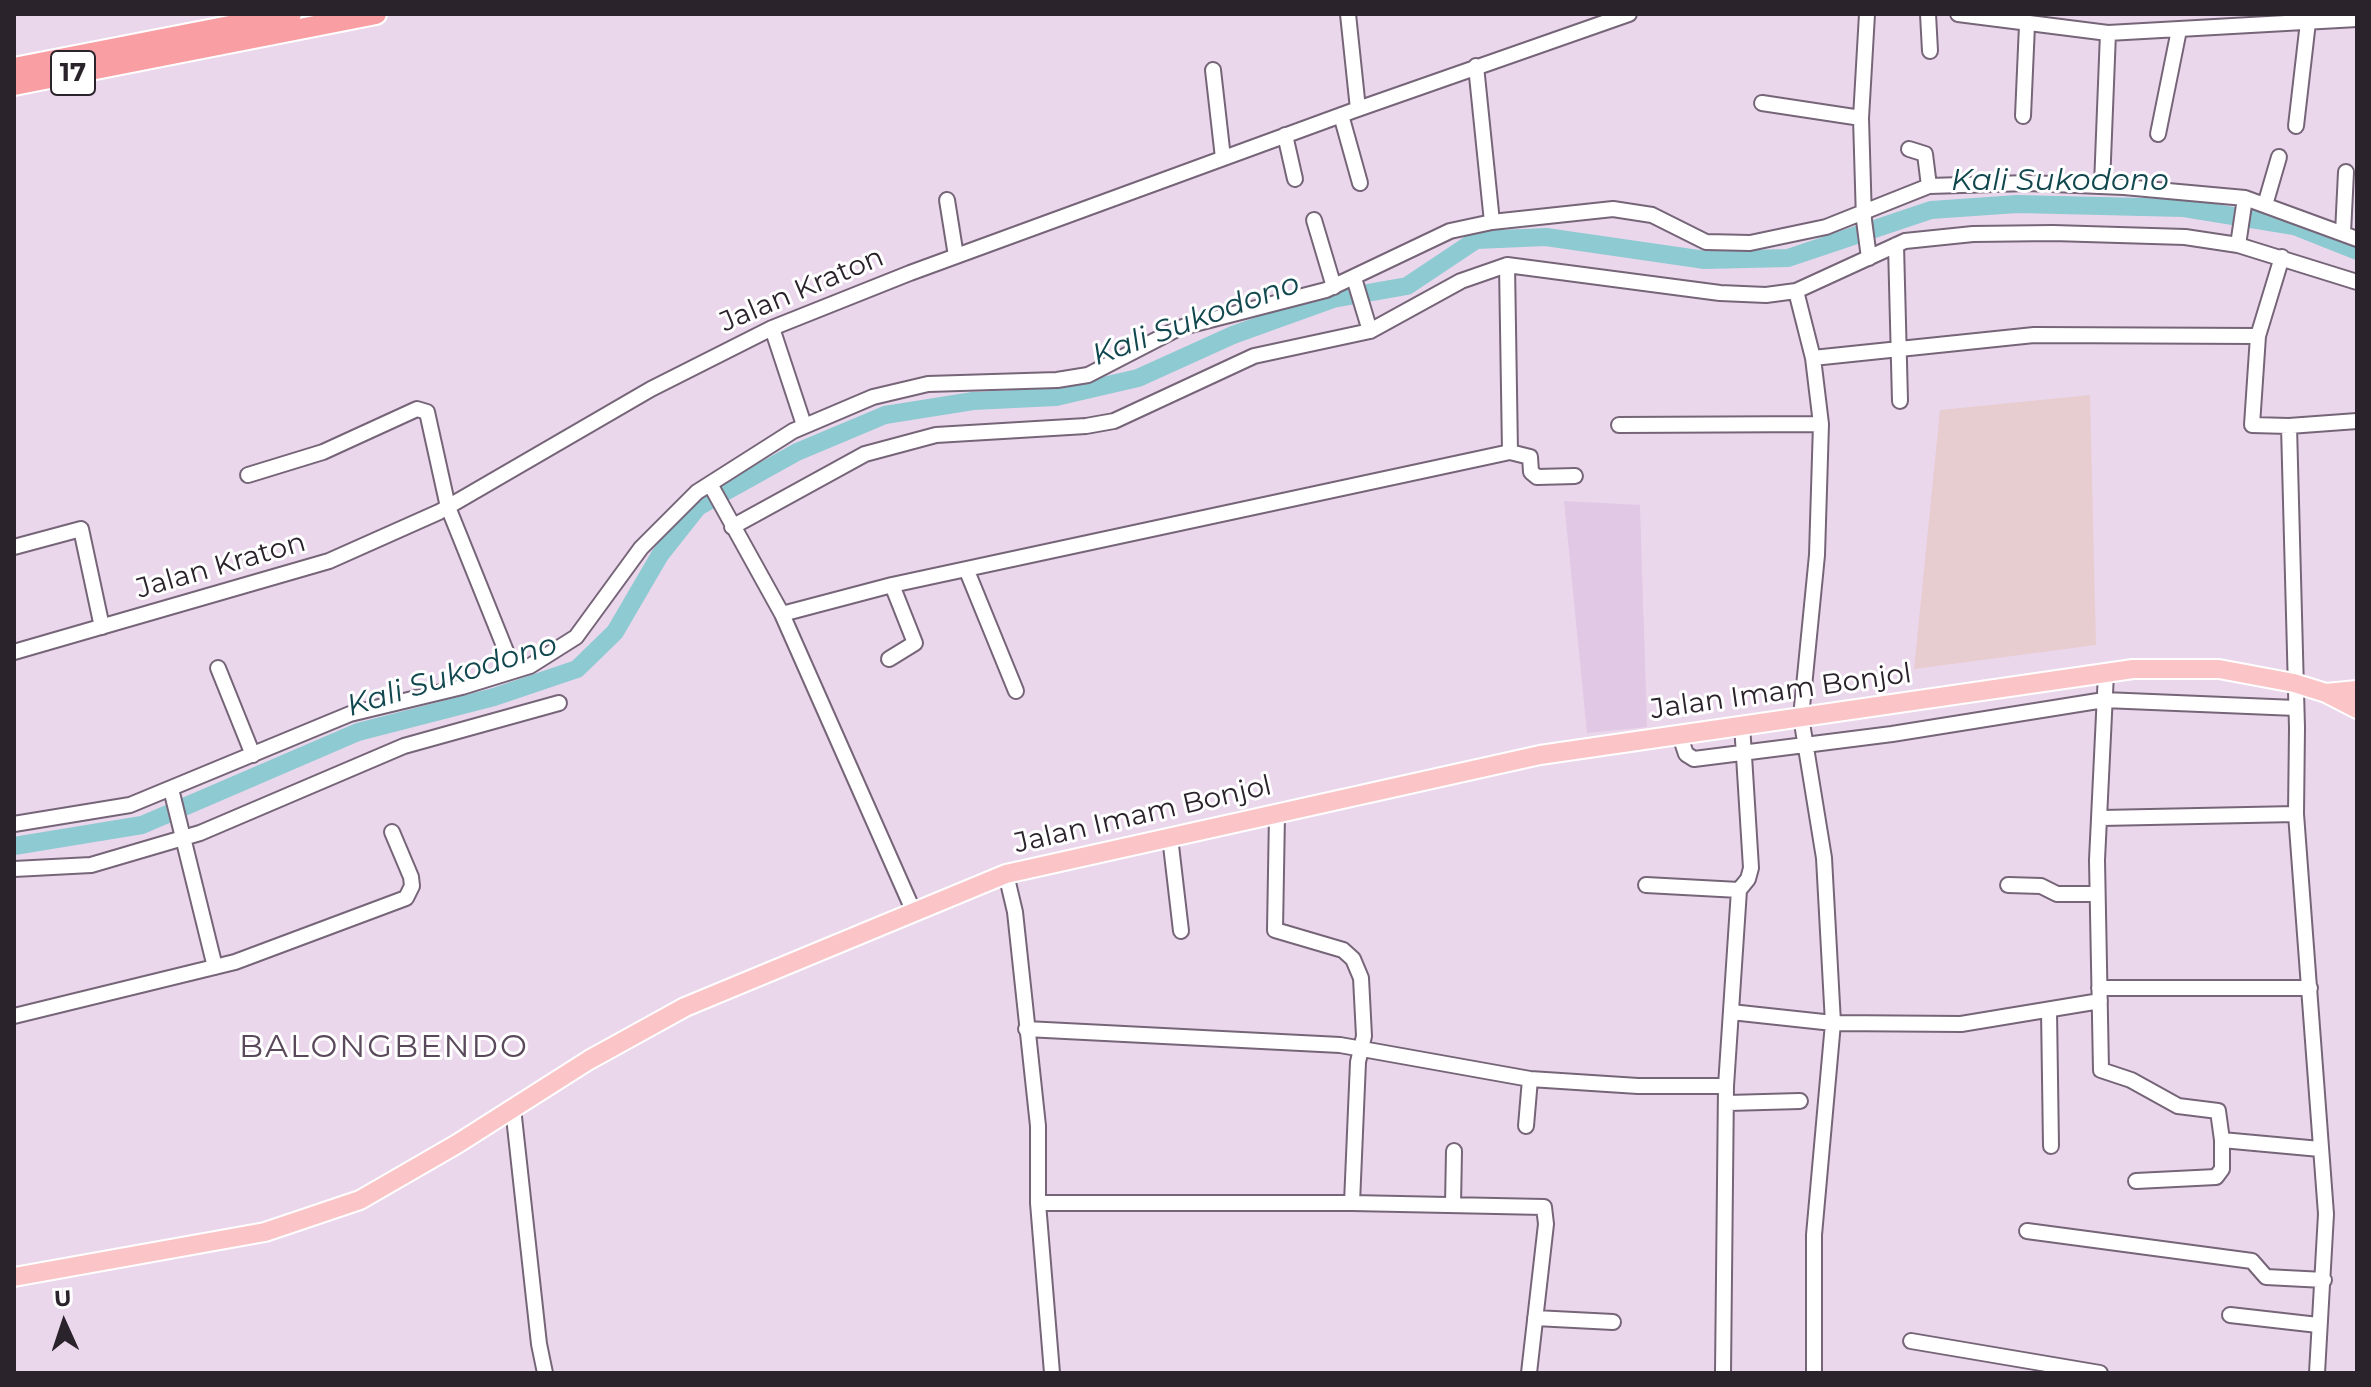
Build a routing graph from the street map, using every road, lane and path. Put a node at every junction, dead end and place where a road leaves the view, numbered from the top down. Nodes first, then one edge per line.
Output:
1 (291, 14) edge
2 (376, 14) edge
3 (1348, 14) edge
4 (1629, 14) edge
5 (1867, 14) edge
6 (1928, 14) edge
7 (1958, 14) edge
8 (2357, 19) edge
9 (2308, 22) junction
10 (2027, 25) junction
11 (2179, 30) junction
12 (2108, 33) junction
13 (1930, 51) dead end
14 (1476, 66) junction
15 (14, 68) edge
16 (1213, 70) dead end
17 (14, 85) edge
18 (1762, 103) dead end
19 (1358, 109) junction
20 (1341, 115) junction
21 (2023, 116) dead end
22 (1861, 118) junction
23 (2296, 126) dead end
24 (2158, 134) dead end
25 (1285, 135) junction
26 (1909, 149) dead end
27 (2279, 157) dead end
28 (1223, 158) junction
29 (2346, 172) dead end
30 (1295, 179) dead end
31 (1360, 183) dead end
32 (2102, 185) junction
33 (1929, 186) junction
34 (947, 200) dead end
35 (2245, 203) junction
36 (2265, 205) junction
37 (1864, 215) junction
38 (1314, 220) dead end
39 (1492, 222) junction
40 (2350, 236) edge
41 (2238, 241) junction
42 (1896, 245) junction
43 (1869, 254) junction
44 (956, 256) junction
45 (2282, 257) junction
46 (1507, 265) junction
47 (1356, 282) junction
48 (2357, 282) edge
49 (1334, 287) junction
50 (1796, 291) junction
51 (1368, 326) junction
52 (772, 328) junction
53 (2258, 336) junction
54 (1899, 348) junction
55 (1813, 358) junction
56 (1900, 401) dead end
57 (2357, 421) edge
58 (1821, 424) junction
59 (804, 425) junction
60 (1619, 425) dead end
61 (2289, 426) junction
62 (1510, 452) junction
63 (248, 475) dead end
64 (1575, 476) dead end
65 (712, 488) junction
66 (448, 507) junction
67 (730, 524) junction
68 (14, 547) edge
69 (967, 571) junction
70 (892, 585) junction
71 (782, 614) junction
72 (102, 627) junction
73 (14, 652) edge
74 (889, 659) dead end
75 (218, 668) dead end
76 (514, 671) junction
77 (2106, 673) junction
78 (2294, 683) junction
79 (2357, 690) edge
80 (1016, 691) dead end
81 (2326, 693) junction
82 (2104, 700) junction
83 (559, 703) dead end
84 (2296, 708) junction
85 (2357, 709) edge
86 (1809, 716) junction
87 (1742, 724) junction
88 (1679, 733) junction
89 (1821, 744) junction
90 (1803, 746) junction
91 (1743, 753) junction
92 (253, 755) junction
93 (172, 793) junction
94 (1277, 814) junction
95 (2296, 814) junction
96 (2101, 818) junction
97 (14, 824) edge
98 (183, 831) junction
99 (392, 832) dead end
100 (1170, 837) junction
101 (14, 869) edge
102 (1006, 874) junction
103 (1646, 885) dead end
104 (2008, 885) dead end
105 (1739, 890) junction
106 (2097, 894) junction
107 (913, 910) junction
108 (1181, 931) dead end
109 (215, 967) junction
110 (2310, 988) junction
111 (2100, 994) junction
112 (2049, 1010) junction
113 (1731, 1012) junction
114 (14, 1016) edge
115 (1833, 1023) junction
116 (1026, 1029) junction
117 (1360, 1046) junction
118 (1530, 1079) junction
119 (1726, 1086) junction
120 (1800, 1101) dead end
121 (1728, 1103) junction
122 (513, 1108) junction
123 (1526, 1126) dead end
124 (2222, 1140) junction
125 (2051, 1146) dead end
126 (2320, 1149) junction
127 (1454, 1151) dead end
128 (2136, 1181) dead end
129 (1038, 1203) junction
130 (1352, 1203) junction
131 (1453, 1205) junction
132 (2027, 1231) dead end
133 (14, 1277) edge
134 (2324, 1280) junction
135 (2230, 1315) dead end
136 (1535, 1318) junction
137 (1613, 1322) dead end
138 (2318, 1325) junction
139 (1911, 1341) dead end
140 (545, 1373) edge
141 (1052, 1373) edge
142 (1529, 1373) edge
143 (1723, 1373) edge
144 (1814, 1373) edge
145 (2100, 1373) edge
146 (2317, 1373) edge

1 - 15 highway, 17
2 - 17 highway, 17
3 - 19 street
4 - 14 street, Jalan Kraton
5 - 22 street
6 - 13 street
7 - 10 street
8 - 9 street
9 - 11 street
9 - 23 street
10 - 12 street
10 - 21 street
11 - 12 street
11 - 24 street
12 - 32 street
14 - 19 street, Jalan Kraton
14 - 39 street
16 - 28 street
18 - 22 street
19 - 20 street, Jalan Kraton
20 - 25 street, Jalan Kraton
20 - 31 street
22 - 37 street
25 - 28 street, Jalan Kraton
25 - 30 street
26 - 33 street
27 - 36 street
28 - 44 street, Jalan Kraton
29 - 40 street
32 - 33 street
32 - 35 street
33 - 37 street
34 - 44 street
35 - 36 street
35 - 41 street
36 - 40 street
37 - 39 street
37 - 43 street
38 - 49 street
39 - 47 street
41 - 42 street
41 - 45 street
42 - 43 street
42 - 54 street
43 - 50 street
44 - 52 street, Jalan Kraton
45 - 48 street
45 - 53 street
46 - 50 street
46 - 51 street
46 - 62 street
47 - 49 street
47 - 51 street
49 - 59 street
50 - 55 street
51 - 67 street
52 - 59 street
52 - 66 street, Jalan Kraton
53 - 54 street
53 - 61 street
54 - 55 street
54 - 56 street
55 - 58 street
57 - 61 street
58 - 60 street
58 - 86 street
59 - 65 street
61 - 78 street
62 - 64 street
62 - 69 street
63 - 66 street
65 - 67 street
65 - 76 street
66 - 72 street, Jalan Kraton
66 - 76 street
67 - 71 street
68 - 72 street
69 - 70 street
69 - 80 street
70 - 71 street
70 - 74 street
71 - 107 street
72 - 73 street, Jalan Kraton
75 - 92 street
76 - 92 street
77 - 78 main road, Jalan Imam Bonjol
77 - 82 street
77 - 86 main road, Jalan Imam Bonjol
78 - 81 main road, Jalan Imam Bonjol
78 - 84 street
79 - 81 main road, Jalan Imam Bonjol
81 - 85 main road
82 - 84 street
82 - 89 street
82 - 96 street
83 - 98 street
84 - 95 street
86 - 87 main road, Jalan Imam Bonjol
86 - 89 street
86 - 90 street
87 - 88 main road, Jalan Imam Bonjol
87 - 91 street
88 - 91 street
88 - 94 main road, Jalan Imam Bonjol
89 - 90 street
90 - 91 street
90 - 115 street
91 - 105 street
92 - 93 street
93 - 97 street
93 - 98 street
94 - 100 main road, Jalan Imam Bonjol
94 - 117 street
95 - 96 street
95 - 110 street
96 - 106 street
98 - 101 street
98 - 109 street
99 - 109 street
100 - 102 main road, Jalan Imam Bonjol
100 - 108 street
102 - 107 main road, Jalan Imam Bonjol
102 - 116 street
103 - 105 street
104 - 106 street
105 - 113 street
106 - 111 street
107 - 122 main road, Jalan Imam Bonjol
109 - 114 street
110 - 111 street
110 - 126 street
111 - 112 street
111 - 124 street
112 - 115 street
112 - 125 street
113 - 115 street
113 - 119 street
115 - 144 street
116 - 117 street
116 - 129 street
117 - 118 street
117 - 130 street
118 - 119 street
118 - 123 street
119 - 121 street
120 - 121 street
121 - 143 street
122 - 133 main road, Jalan Imam Bonjol
122 - 140 street
124 - 126 street
124 - 128 street
126 - 134 street
127 - 131 street
129 - 130 street
129 - 141 street
130 - 131 street
131 - 136 street
132 - 134 street
134 - 138 street
135 - 138 street
136 - 137 street
136 - 142 street
138 - 146 street
139 - 145 street

